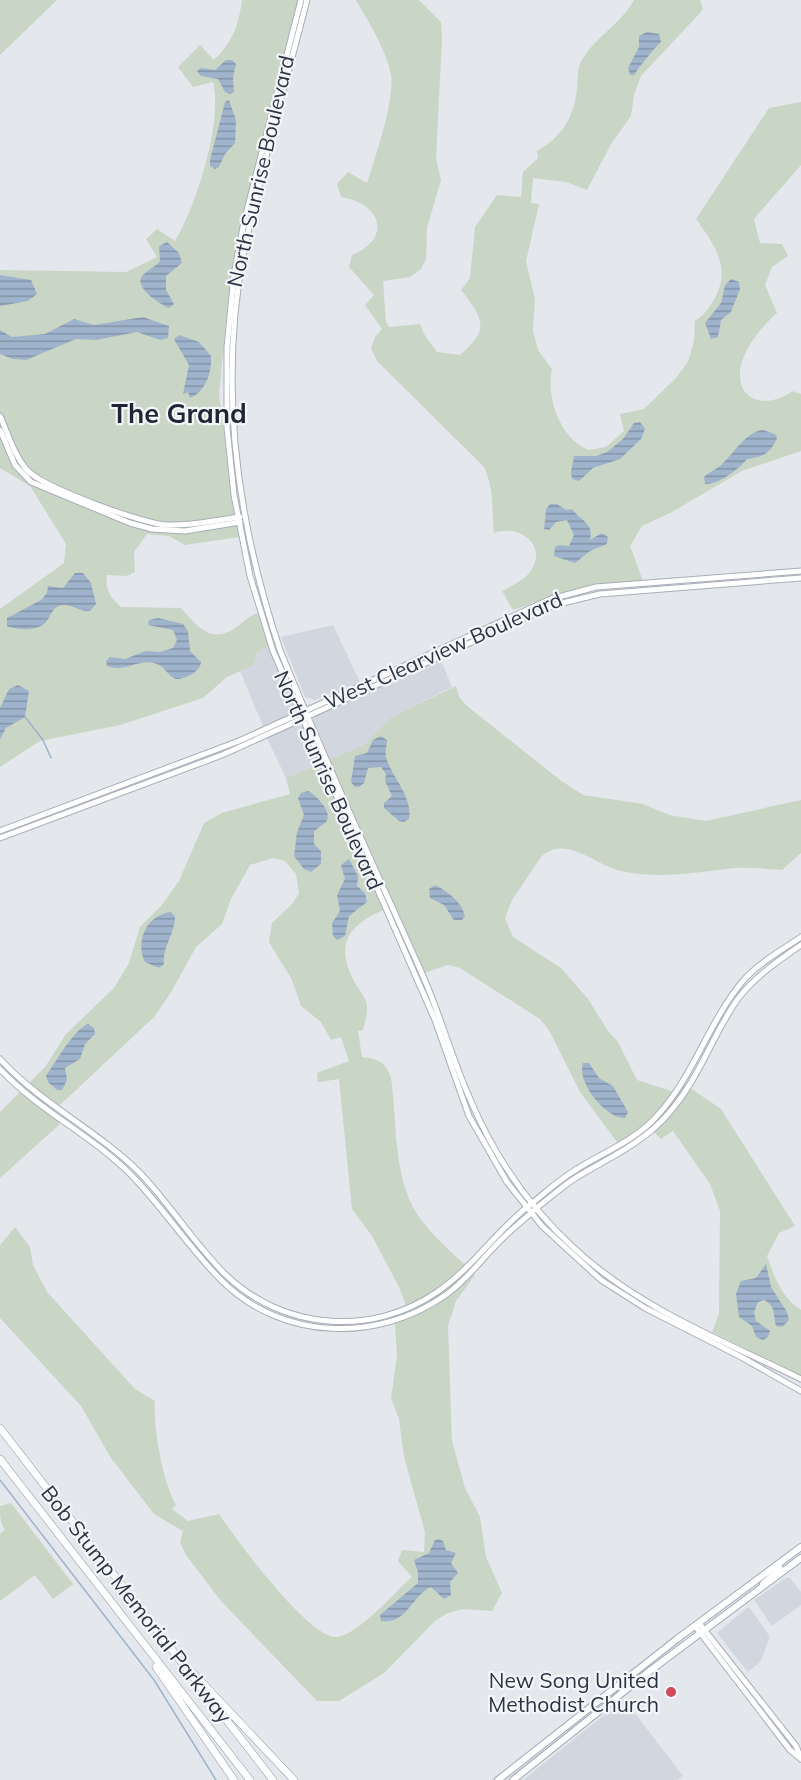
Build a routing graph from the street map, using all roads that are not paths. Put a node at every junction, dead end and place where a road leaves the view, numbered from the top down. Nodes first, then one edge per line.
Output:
1 (300, 0) edge
2 (307, 0) edge
3 (0, 416) edge
4 (0, 430) edge
5 (64, 494) junction
6 (239, 520) junction
7 (801, 571) edge
8 (801, 578) edge
9 (526, 613) junction
10 (276, 650) junction
11 (304, 716) junction
12 (324, 762) junction
13 (331, 776) junction
14 (0, 831) edge
15 (0, 838) edge
16 (801, 937) edge
17 (801, 945) edge
18 (0, 1059) edge
19 (0, 1070) edge
20 (531, 1209) junction
21 (801, 1379) edge
22 (801, 1391) edge
23 (0, 1428) edge
24 (0, 1459) edge
25 (801, 1549) edge
26 (801, 1558) edge
27 (778, 1564) junction
28 (787, 1569) junction
29 (757, 1592) junction
30 (105, 1593) junction
31 (697, 1625) junction
32 (702, 1632) junction
33 (185, 1667) junction
34 (614, 1689) junction
35 (620, 1695) junction
36 (801, 1758) edge
37 (234, 1780) edge
38 (250, 1780) edge
39 (273, 1780) edge
40 (294, 1780) edge
41 (498, 1780) edge
42 (513, 1780) edge

1 - 6 street, North Sunrise Boulevard
2 - 10 street, North Sunrise Boulevard
3 - 5 street
4 - 5 street
5 - 6 street
6 - 10 street, North Sunrise Boulevard
7 - 9 street, West Clearview Boulevard
8 - 9 street, West Clearview Boulevard
9 - 11 street, West Clearview Boulevard
10 - 11 street, North Sunrise Boulevard
11 - 12 street, North Sunrise Boulevard
11 - 12 street, North Sunrise Boulevard
11 - 14 street, West Clearview Boulevard
11 - 15 street, West Clearview Boulevard
12 - 13 street, North Sunrise Boulevard
13 - 20 street, North Sunrise Boulevard
13 - 20 street, North Sunrise Boulevard
16 - 20 street
17 - 20 street
18 - 20 street
19 - 20 street
20 - 21 street, North Sunrise Boulevard
20 - 22 street, North Sunrise Boulevard
23 - 33 highway, Bob Stump Memorial Parkway
24 - 30 highway, Bob Stump Memorial Parkway
25 - 27 main road
25 - 28 main road
26 - 28 main road
27 - 29 main road
27 - 31 main road
28 - 29 main road
29 - 32 main road
30 - 37 highway
30 - 38 highway, Bob Stump Memorial Parkway
31 - 32 street
31 - 34 main road
32 - 35 main road
32 - 36 street
33 - 39 highway, Bob Stump Memorial Parkway
33 - 40 highway
34 - 35 main road
34 - 41 main road
35 - 42 main road

